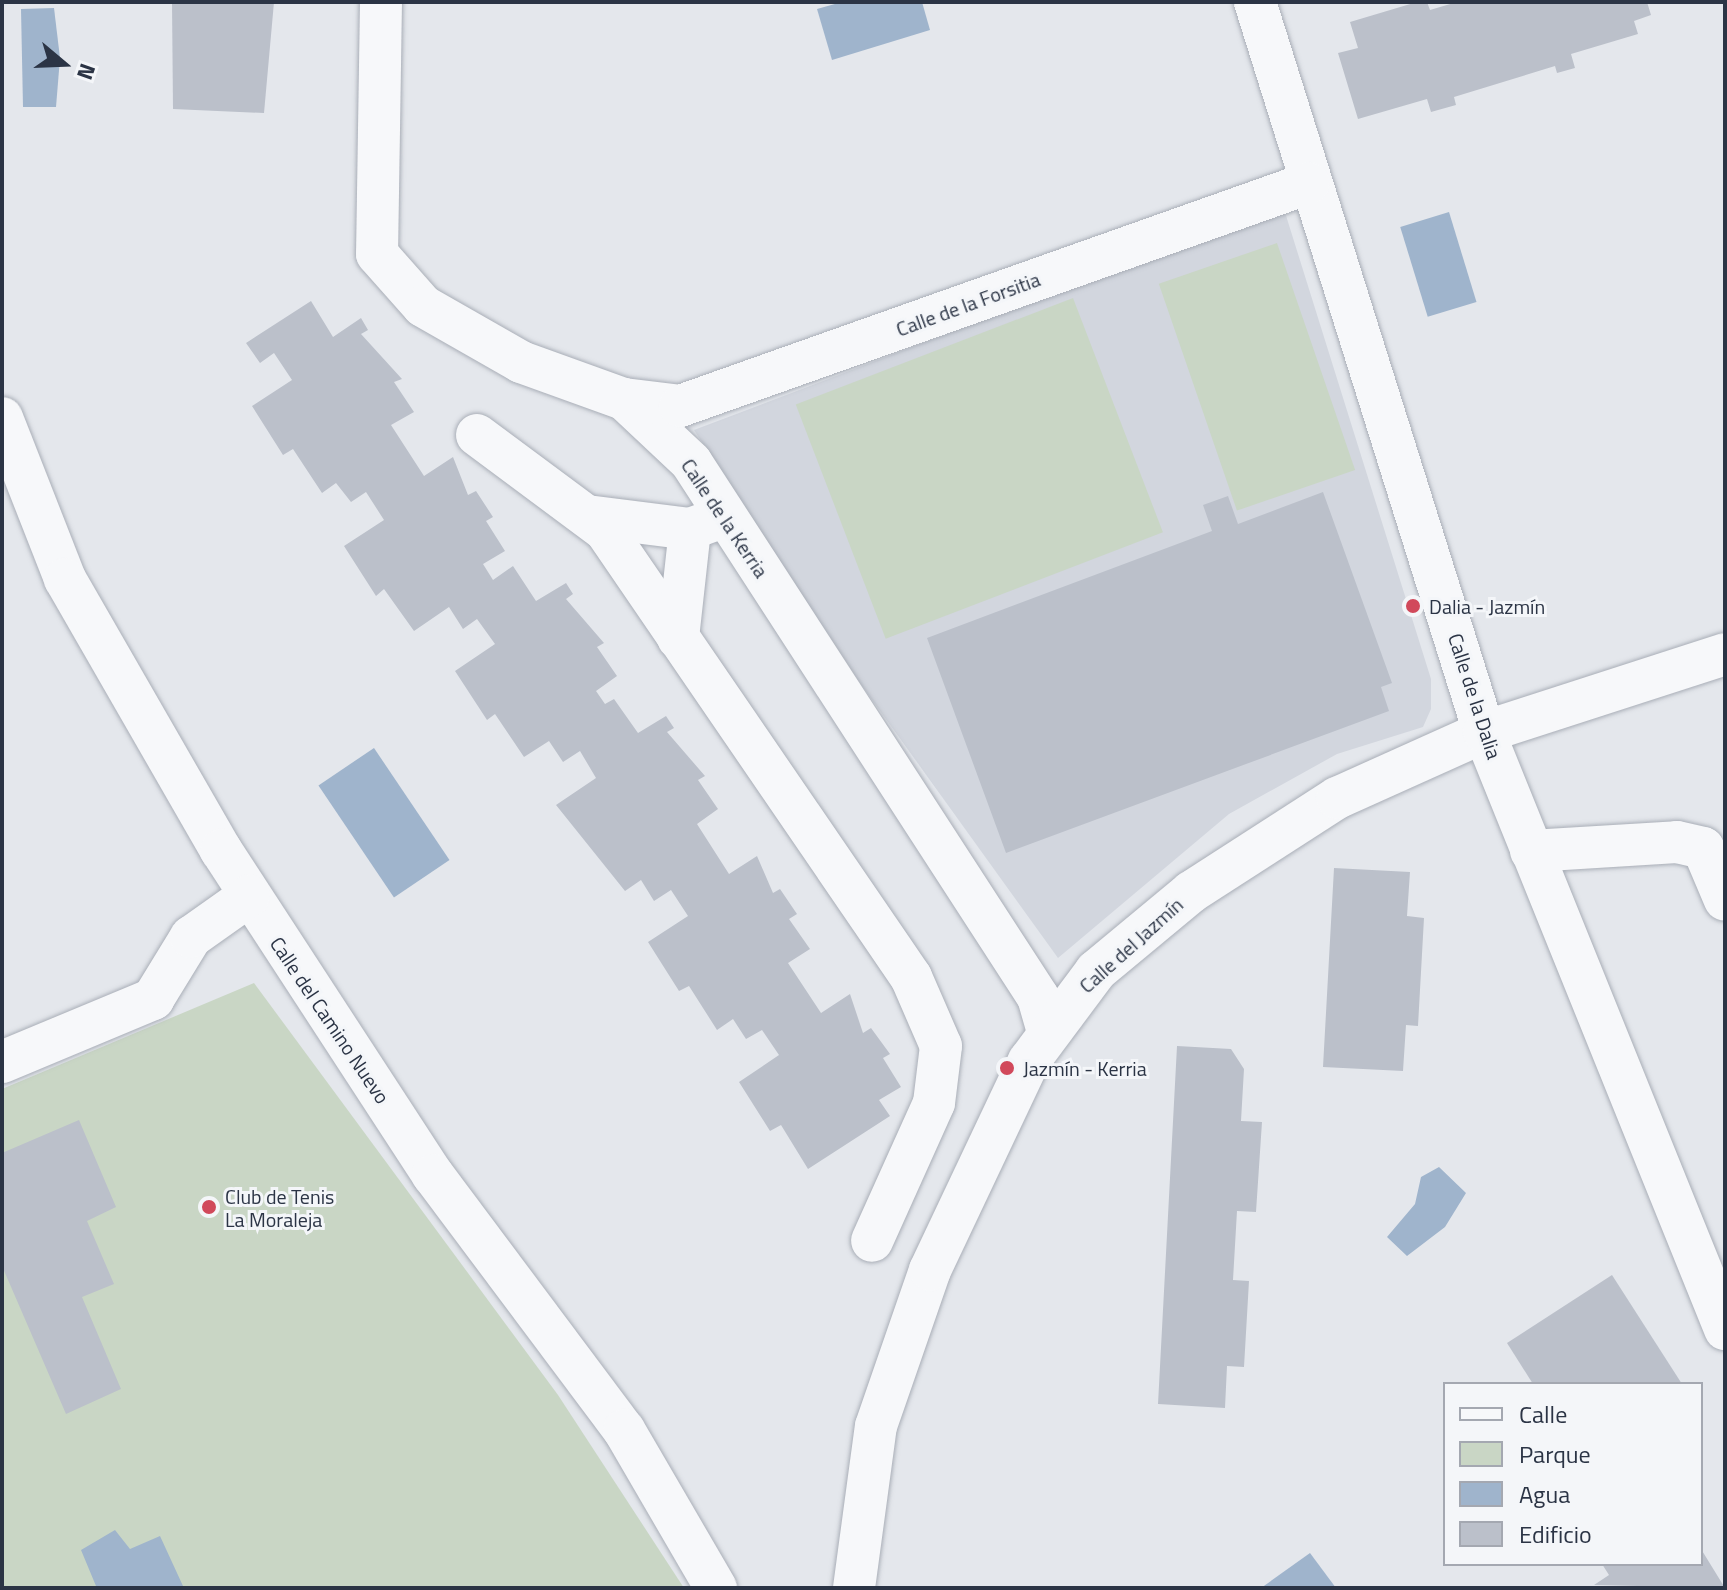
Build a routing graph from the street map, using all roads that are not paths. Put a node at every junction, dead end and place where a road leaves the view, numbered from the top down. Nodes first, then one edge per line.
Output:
1 (381, 2) edge
2 (1255, 2) edge
3 (1309, 183) junction
4 (624, 399) junction
5 (2, 418) edge
6 (477, 435) dead end
7 (13, 484) edge
8 (587, 516) junction
9 (707, 522) junction
10 (678, 638) junction
11 (1725, 654) edge
12 (1484, 732) junction
13 (1531, 851) junction
14 (249, 896) junction
15 (1725, 900) edge
16 (1047, 1028) junction
17 (2, 1062) edge
18 (872, 1241) dead end
19 (1725, 1329) edge
20 (716, 1588) edge
21 (854, 1588) edge

1 - 4 street, Calle de la Kerria
2 - 3 street, Calle de la Dalia
3 - 4 street, Calle de la Forsitia
3 - 12 street, Calle de la Dalia
4 - 9 street, Calle de la Kerria
5 - 7 street, Calle del Camino Nuevo
6 - 8 street
7 - 14 street, Calle del Camino Nuevo
8 - 9 street
8 - 10 street
9 - 10 street
9 - 16 street, Calle de la Kerria
10 - 18 street
11 - 12 street, Calle del Jazmín
12 - 13 street, Calle de la Dalia
12 - 16 street, Calle del Jazmín
13 - 15 street
13 - 19 street, Calle de la Dalia
14 - 17 street
14 - 20 street, Calle del Camino Nuevo
16 - 21 street, Calle del Jazmín

